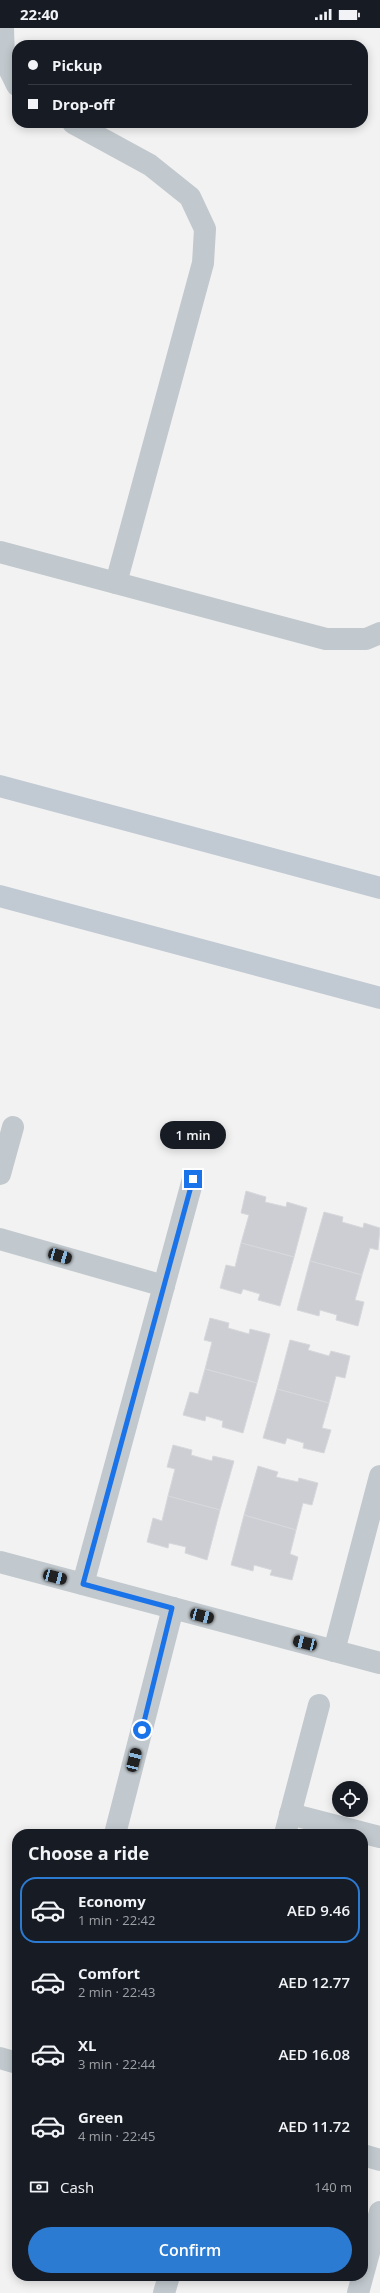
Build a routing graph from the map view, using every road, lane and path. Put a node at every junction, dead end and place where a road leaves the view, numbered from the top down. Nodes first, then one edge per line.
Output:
1 (3, 28) edge
2 (12, 75) edge
3 (82, 128) edge
4 (0, 552) edge
5 (116, 583) junction
6 (380, 633) edge
7 (0, 786) edge
8 (380, 888) edge
9 (0, 896) edge
10 (380, 998) edge
11 (13, 1127) dead end
12 (0, 1174) edge
13 (193, 1179) dead end
14 (0, 1239) edge
15 (164, 1286) junction
16 (380, 1476) edge
17 (0, 1562) edge
18 (83, 1584) junction
19 (172, 1608) junction
20 (334, 1651) junction
21 (380, 1663) edge
22 (319, 1705) dead end
23 (288, 1824) edge
24 (116, 1829) edge
25 (323, 1829) edge
26 (368, 1835) edge
27 (380, 1837) edge
28 (0, 2058) edge
29 (12, 2062) edge
30 (368, 2156) edge
31 (380, 2160) edge
32 (380, 2212) edge
33 (368, 2256) edge
34 (168, 2281) edge
35 (361, 2281) edge
36 (164, 2293) edge
37 (358, 2293) edge

1 - 2 street
3 - 5 street
4 - 5 street
5 - 6 street
7 - 8 main road
9 - 10 main road
11 - 12 street
13 - 15 street
14 - 15 street
15 - 18 street
16 - 20 street
17 - 18 street
18 - 19 street
19 - 20 street
19 - 24 street
20 - 21 street
22 - 23 street
23 - 25 street
26 - 27 street
28 - 29 street
30 - 31 street
32 - 33 street
34 - 36 street
35 - 37 street

